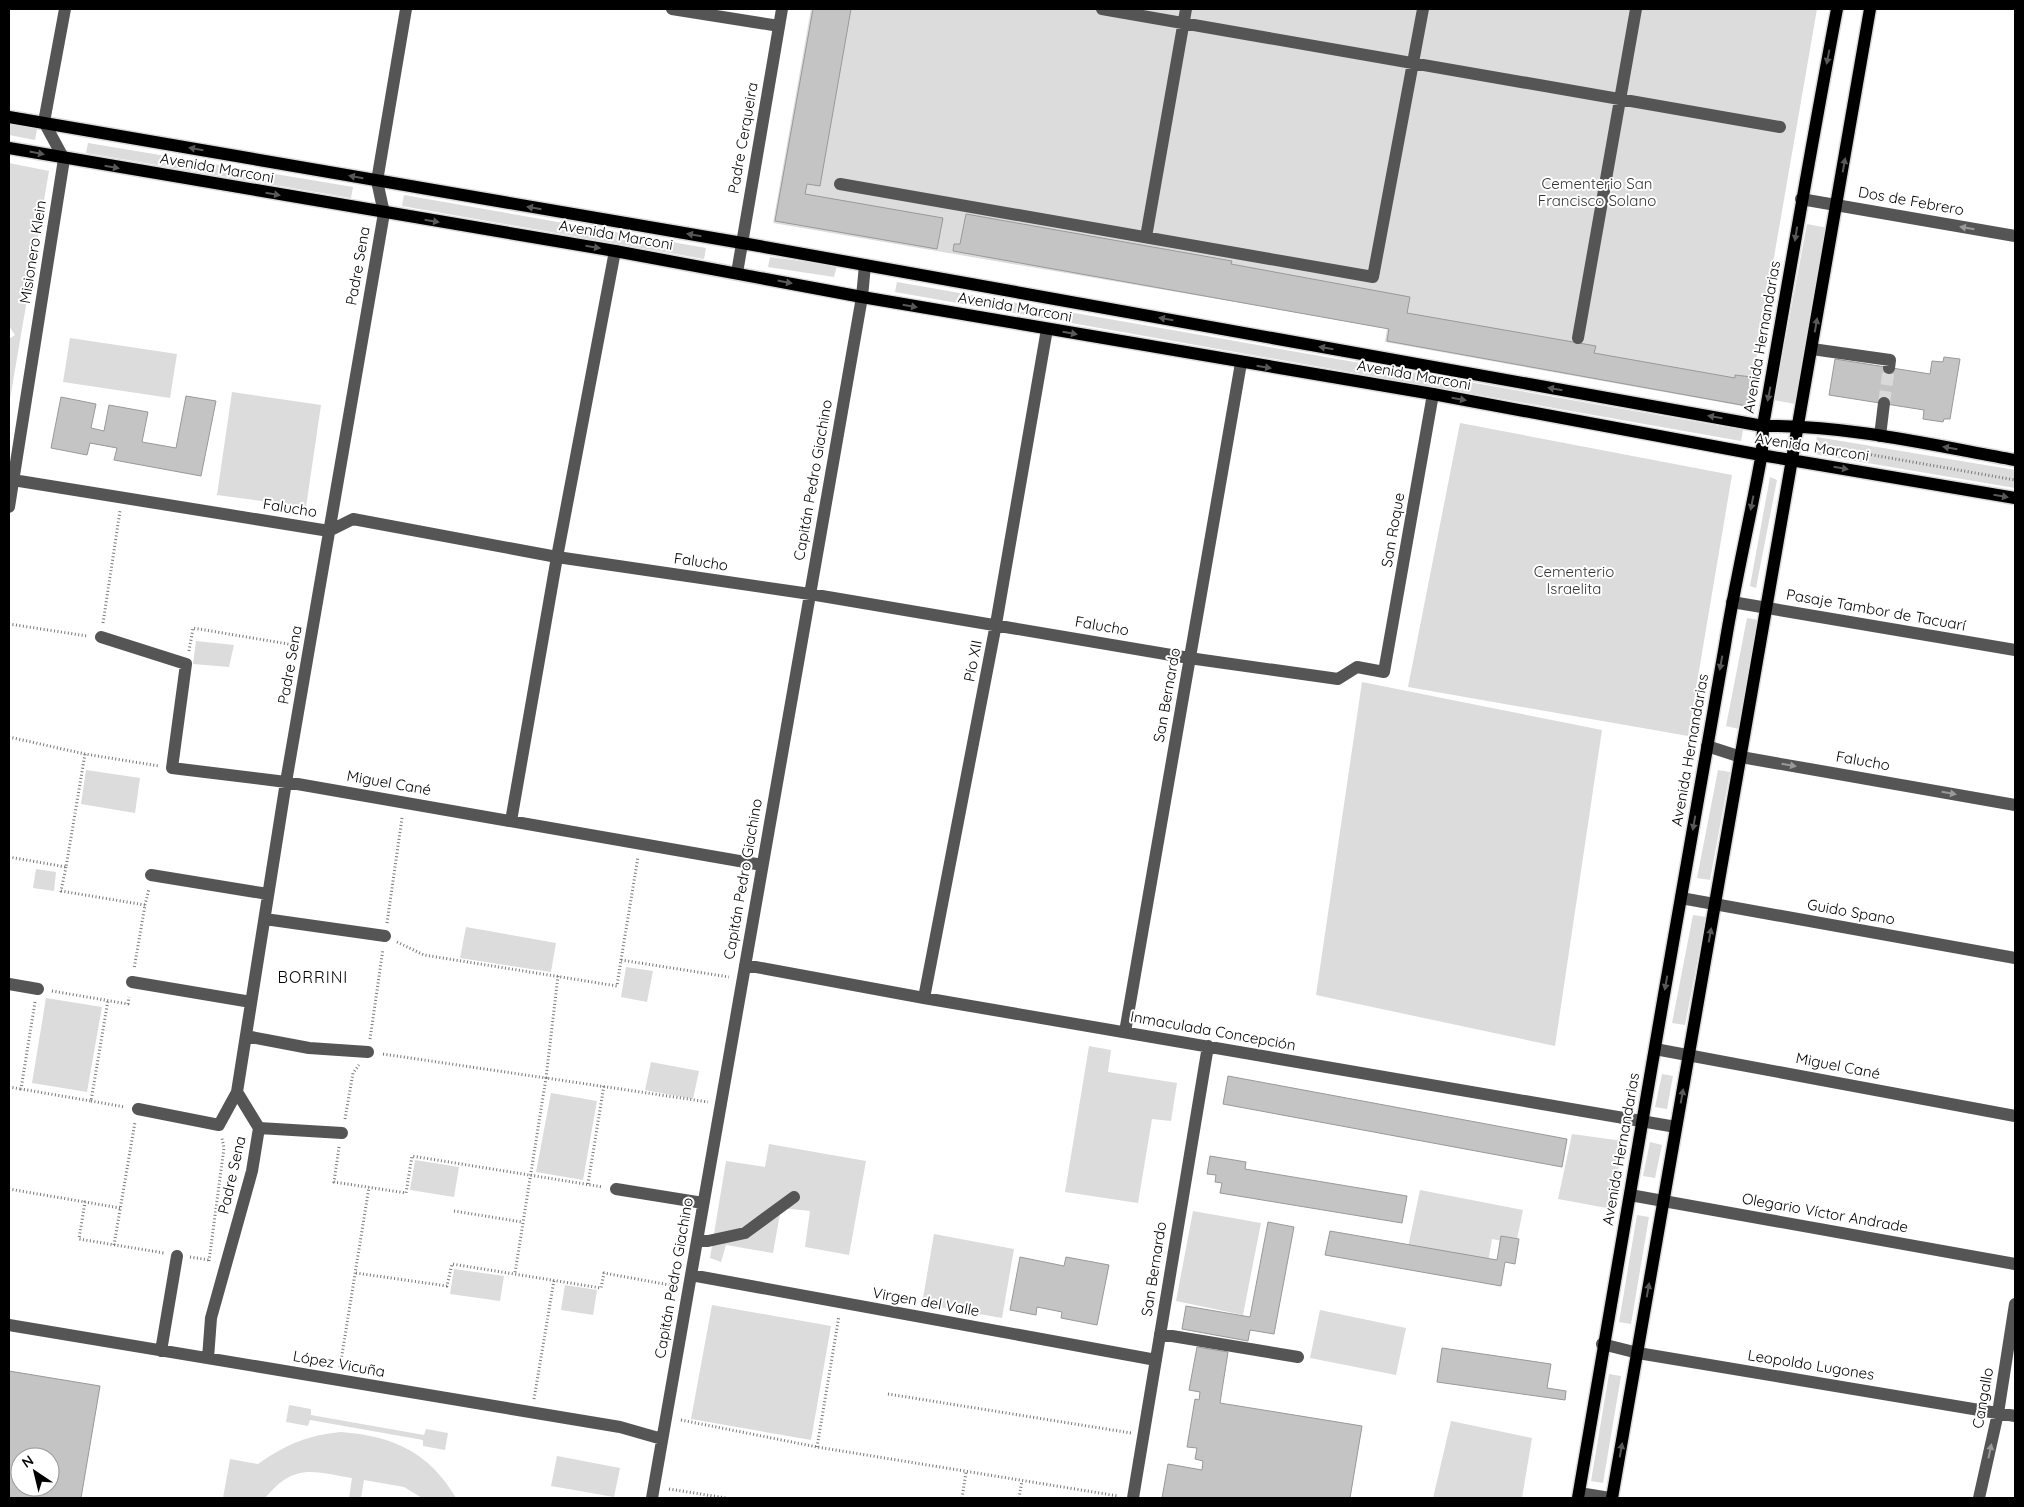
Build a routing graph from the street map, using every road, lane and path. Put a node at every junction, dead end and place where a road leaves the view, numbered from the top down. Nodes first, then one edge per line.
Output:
1 (65, 9) edge
2 (406, 9) edge
3 (672, 9) edge
4 (782, 9) edge
5 (1102, 9) edge
6 (1186, 9) edge
7 (1423, 9) edge
8 (1636, 9) edge
9 (1837, 9) edge
10 (1870, 9) edge
11 (1184, 23) junction
12 (779, 26) junction
13 (1413, 63) junction
14 (1620, 100) junction
15 (9, 117) edge
16 (44, 122) junction
17 (1780, 127) dead end
18 (9, 148) edge
19 (64, 159) junction
20 (377, 181) junction
21 (840, 184) dead end
22 (1801, 198) junction
23 (1837, 204) junction
24 (384, 213) junction
25 (2015, 236) edge
26 (1146, 237) junction
27 (742, 243) junction
28 (615, 251) junction
29 (865, 265) junction
30 (737, 273) junction
31 (862, 297) junction
32 (1047, 330) junction
33 (1578, 338) dead end
34 (1812, 348) junction
35 (1242, 363) junction
36 (1889, 368) dead end
37 (1433, 394) junction
38 (1884, 403) tunnel mouth
39 (1800, 425) junction
40 (1763, 426) junction
41 (1880, 436) junction
42 (1796, 442) junction
43 (1761, 455) junction
44 (1793, 460) junction
45 (2015, 460) edge
46 (13, 480) junction
47 (2015, 480) edge
48 (123, 496) junction
49 (2015, 498) edge
50 (9, 506) edge
51 (329, 531) junction
52 (557, 557) junction
53 (810, 594) junction
54 (1732, 602) junction
55 (1766, 608) junction
56 (9, 624) edge
57 (996, 624) junction
58 (102, 638) junction
59 (310, 648) junction
60 (2015, 650) edge
61 (1189, 658) junction
62 (186, 664) junction
63 (1384, 672) joint
64 (9, 737) edge
65 (1707, 746) junction
66 (85, 754) junction
67 (1741, 756) junction
68 (172, 768) junction
69 (286, 782) junction
70 (404, 802) junction
71 (2015, 805) edge
72 (511, 821) junction
73 (641, 844) junction
74 (9, 857) edge
75 (762, 865) junction
76 (66, 867) junction
77 (151, 875) dead end
78 (268, 894) junction
79 (1681, 898) junction
80 (1715, 905) junction
81 (265, 919) junction
82 (385, 936) junction
83 (2015, 958) edge
84 (622, 960) junction
85 (745, 965) junction
86 (558, 976) junction
87 (742, 980) junction
88 (132, 982) junction
89 (9, 984) edge
90 (38, 989) junction
91 (924, 998) junction
92 (108, 1000) junction
93 (251, 1002) junction
94 (1125, 1032) junction
95 (246, 1036) junction
96 (1208, 1046) junction
97 (1655, 1049) junction
98 (368, 1052) junction
99 (1689, 1055) junction
100 (546, 1078) junction
101 (604, 1085) junction
102 (9, 1087) edge
103 (21, 1089) junction
104 (237, 1092) junction
105 (91, 1101) junction
106 (721, 1104) junction
107 (138, 1109) junction
108 (2015, 1116) edge
109 (1642, 1121) junction
110 (219, 1125) junction
111 (260, 1128) junction
112 (1676, 1128) junction
113 (342, 1133) junction
114 (530, 1175) junction
115 (369, 1187) junction
116 (9, 1189) edge
117 (616, 1190) dead end
118 (1630, 1195) junction
119 (794, 1197) dead end
120 (1664, 1201) junction
121 (86, 1202) junction
122 (703, 1203) junction
123 (120, 1208) junction
124 (454, 1211) dead end
125 (522, 1222) junction
126 (696, 1241) junction
127 (114, 1245) junction
128 (177, 1256) junction
129 (210, 1260) junction
130 (2015, 1264) edge
131 (208, 1269) dead end
132 (356, 1273) junction
133 (515, 1273) junction
134 (691, 1275) junction
135 (554, 1280) junction
136 (688, 1288) junction
137 (841, 1303) junction
138 (2015, 1304) edge
139 (9, 1325) edge
140 (1160, 1334) junction
141 (1602, 1344) junction
142 (161, 1351) junction
143 (1638, 1353) junction
144 (1298, 1357) dead end
145 (208, 1358) junction
146 (1156, 1360) junction
147 (338, 1380) junction
148 (888, 1394) dead end
149 (531, 1412) junction
150 (1998, 1413) junction
151 (2015, 1416) edge
152 (666, 1417) junction
153 (1144, 1434) junction
154 (662, 1439) junction
155 (817, 1447) junction
156 (966, 1472) junction
157 (1022, 1481) junction
158 (653, 1492) edge
159 (1578, 1495) edge
160 (1119, 1497) dead end
161 (726, 1498) edge
162 (962, 1498) edge
163 (1018, 1498) edge
164 (1133, 1498) edge
165 (1611, 1498) edge
166 (1980, 1498) edge

1 - 16 street
2 - 20 street, Padre Sena
3 - 12 street
4 - 12 street, Padre Cerqueira
5 - 11 street
6 - 11 street
7 - 13 street
8 - 14 street
9 -> 22 main road, Avenida Hernandarias
23 -> 10 main road
11 - 13 street
11 - 26 street
12 - 27 street, Padre Cerqueira
13 - 14 street
13 - 26 street
14 - 17 street
14 - 33 street
15 - 16 main road, Avenida Marconi
16 - 19 street
20 -> 16 main road, Avenida Marconi
18 -> 19 main road, Avenida Marconi
19 -> 24 main road, Avenida Marconi
19 - 46 street, Misionero Klein
20 - 24 street, Padre Sena
27 -> 20 main road, Avenida Marconi
21 - 26 street
22 - 23 street, Dos de Febrero
22 -> 40 main road, Avenida Hernandarias
25 -> 23 street, Dos de Febrero
34 -> 23 main road
24 -> 28 main road, Avenida Marconi
24 - 51 street, Padre Sena
27 - 29 main road, Avenida Marconi
27 - 30 street, Padre Cerqueira
28 - 30 main road, Avenida Marconi
28 - 52 street
29 - 31 street, Capitán Pedro Giachino
40 -> 29 main road, Avenida Marconi
30 -> 31 main road, Avenida Marconi
31 -> 32 main road, Avenida Marconi
31 - 53 street, Capitán Pedro Giachino
32 -> 35 main road, Avenida Marconi
32 - 57 street, Pío XII
34 - 36 street
34 - 39 main road
35 -> 37 main road, Avenida Marconi
35 - 61 street, San Bernardo
37 -> 43 main road, Avenida Marconi
37 - 63 street, San Roque
38 - 41 street
39 - 40 main road, Avenida Marconi
39 - 41 main road, Avenida Marconi
39 - 42 main road
40 - 43 main road, Avenida Hernandarias
45 -> 41 main road, Avenida Marconi
42 - 44 main road
42 - 47 path
43 - 44 main road, Avenida Marconi
43 -> 54 main road, Avenida Hernandarias
44 -> 49 main road, Avenida Marconi
44 - 55 main road
46 - 48 street, Falucho
46 - 50 street, Misionero Klein
48 - 51 street, Falucho
48 - 58 path
51 - 52 street, Falucho
51 - 59 street, Padre Sena
52 - 53 street, Falucho
52 - 72 street
53 - 57 street, Falucho
53 - 75 street, Capitán Pedro Giachino
54 - 55 street, Pasaje Tambor de Tacuarí
54 -> 65 main road, Avenida Hernandarias
55 - 60 street, Pasaje Tambor de Tacuarí
55 - 67 main road
56 - 58 path
57 - 61 street, Falucho
57 - 91 street, Pío XII
58 - 62 street
59 - 62 path
59 - 69 street, Padre Sena
61 - 63 street, Falucho
61 - 94 street, San Bernardo
62 - 68 street
64 - 66 path
65 - 67 street, Falucho
65 -> 79 main road, Avenida Hernandarias
66 - 68 path
66 - 76 path
67 -> 71 street, Falucho
67 - 80 main road
68 - 69 street, Miguel Cané
69 - 70 street, Miguel Cané
69 - 78 street, Padre Sena
70 - 72 street, Miguel Cané
70 - 82 path
72 - 73 street, Miguel Cané
73 - 75 street, Miguel Cané
73 - 84 path
74 - 76 path
75 - 85 street, Capitán Pedro Giachino
76 - 88 path
77 - 78 street
78 - 81 street, Padre Sena
79 - 80 street, Guido Spano
79 -> 97 main road, Avenida Hernandarias
80 - 83 street, Guido Spano
99 -> 80 main road
81 - 82 street
81 - 93 street, Padre Sena
82 - 86 path
82 - 98 path
84 - 86 path
84 - 87 path
85 - 87 street, Capitán Pedro Giachino
85 - 91 street, Inmaculada Concepción
86 - 100 path
87 - 106 street, Capitán Pedro Giachino
88 - 92 path
88 - 93 street
89 - 90 street
90 - 92 path
90 - 103 path
91 - 94 street, Inmaculada Concepción
92 - 105 path
93 - 95 street, Padre Sena
94 - 96 street, Inmaculada Concepción
95 - 98 street
95 - 104 street, Padre Sena
96 - 109 street, Inmaculada Concepción
96 - 140 street, San Bernardo
97 - 99 street, Miguel Cané
97 - 109 main road, Avenida Hernandarias
98 - 100 path
98 - 113 path
99 - 108 street, Miguel Cané
112 -> 99 main road
100 - 101 path
100 - 114 path
101 - 106 path
101 - 114 path
102 - 103 path
103 - 105 path
104 - 110 street
104 - 111 street, Padre Sena
105 - 107 path
106 - 122 street, Capitán Pedro Giachino
107 - 110 street
107 - 123 path
109 - 112 street, Inmaculada Concepción
109 - 118 main road, Avenida Hernandarias
110 - 129 path, Padre Sena
111 - 113 street
111 - 145 street, Padre Sena
112 - 120 main road
113 - 115 path
114 - 115 path
114 - 125 path
115 - 132 path
116 - 121 path
117 - 122 street
118 - 120 street, Olegario Víctor Andrade
118 - 141 main road, Avenida Hernandarias
119 - 126 street
120 - 130 street, Olegario Víctor Andrade
143 -> 120 main road
121 - 123 path
121 - 127 path
122 - 126 street, Capitán Pedro Giachino
123 - 127 path
124 - 125 path
125 - 133 path
126 - 134 street, Capitán Pedro Giachino
127 - 128 path
128 - 129 path
128 - 142 street
129 - 131 path, Padre Sena
132 - 133 path
132 - 147 path
133 - 135 path
134 - 136 street, Capitán Pedro Giachino
134 - 137 street, Virgen del Valle
135 - 136 path
135 - 149 path
136 - 152 street, Capitán Pedro Giachino
137 - 146 street, Virgen del Valle
137 - 155 path
138 - 150 street, Cangallo
139 - 142 street, López Vicuña
140 - 144 street
140 - 146 street, San Bernardo
141 - 143 street, Leopoldo Lugones
141 - 159 main road, Avenida Hernandarias
142 - 145 street, López Vicuña
143 - 150 street, Leopoldo Lugones
165 -> 143 main road
145 - 147 street, López Vicuña
146 - 153 street, San Bernardo
147 - 149 street, López Vicuña
148 - 153 path
149 - 154 street, López Vicuña
150 - 151 street, Leopoldo Lugones
166 -> 150 street, Cangallo
152 - 154 street, Capitán Pedro Giachino
152 - 155 path
153 - 164 street, San Bernardo
154 - 158 street, Capitán Pedro Giachino
155 - 156 path
156 - 157 path
156 - 162 path
157 - 160 path
157 - 163 path
158 - 161 path
159 - 165 street

